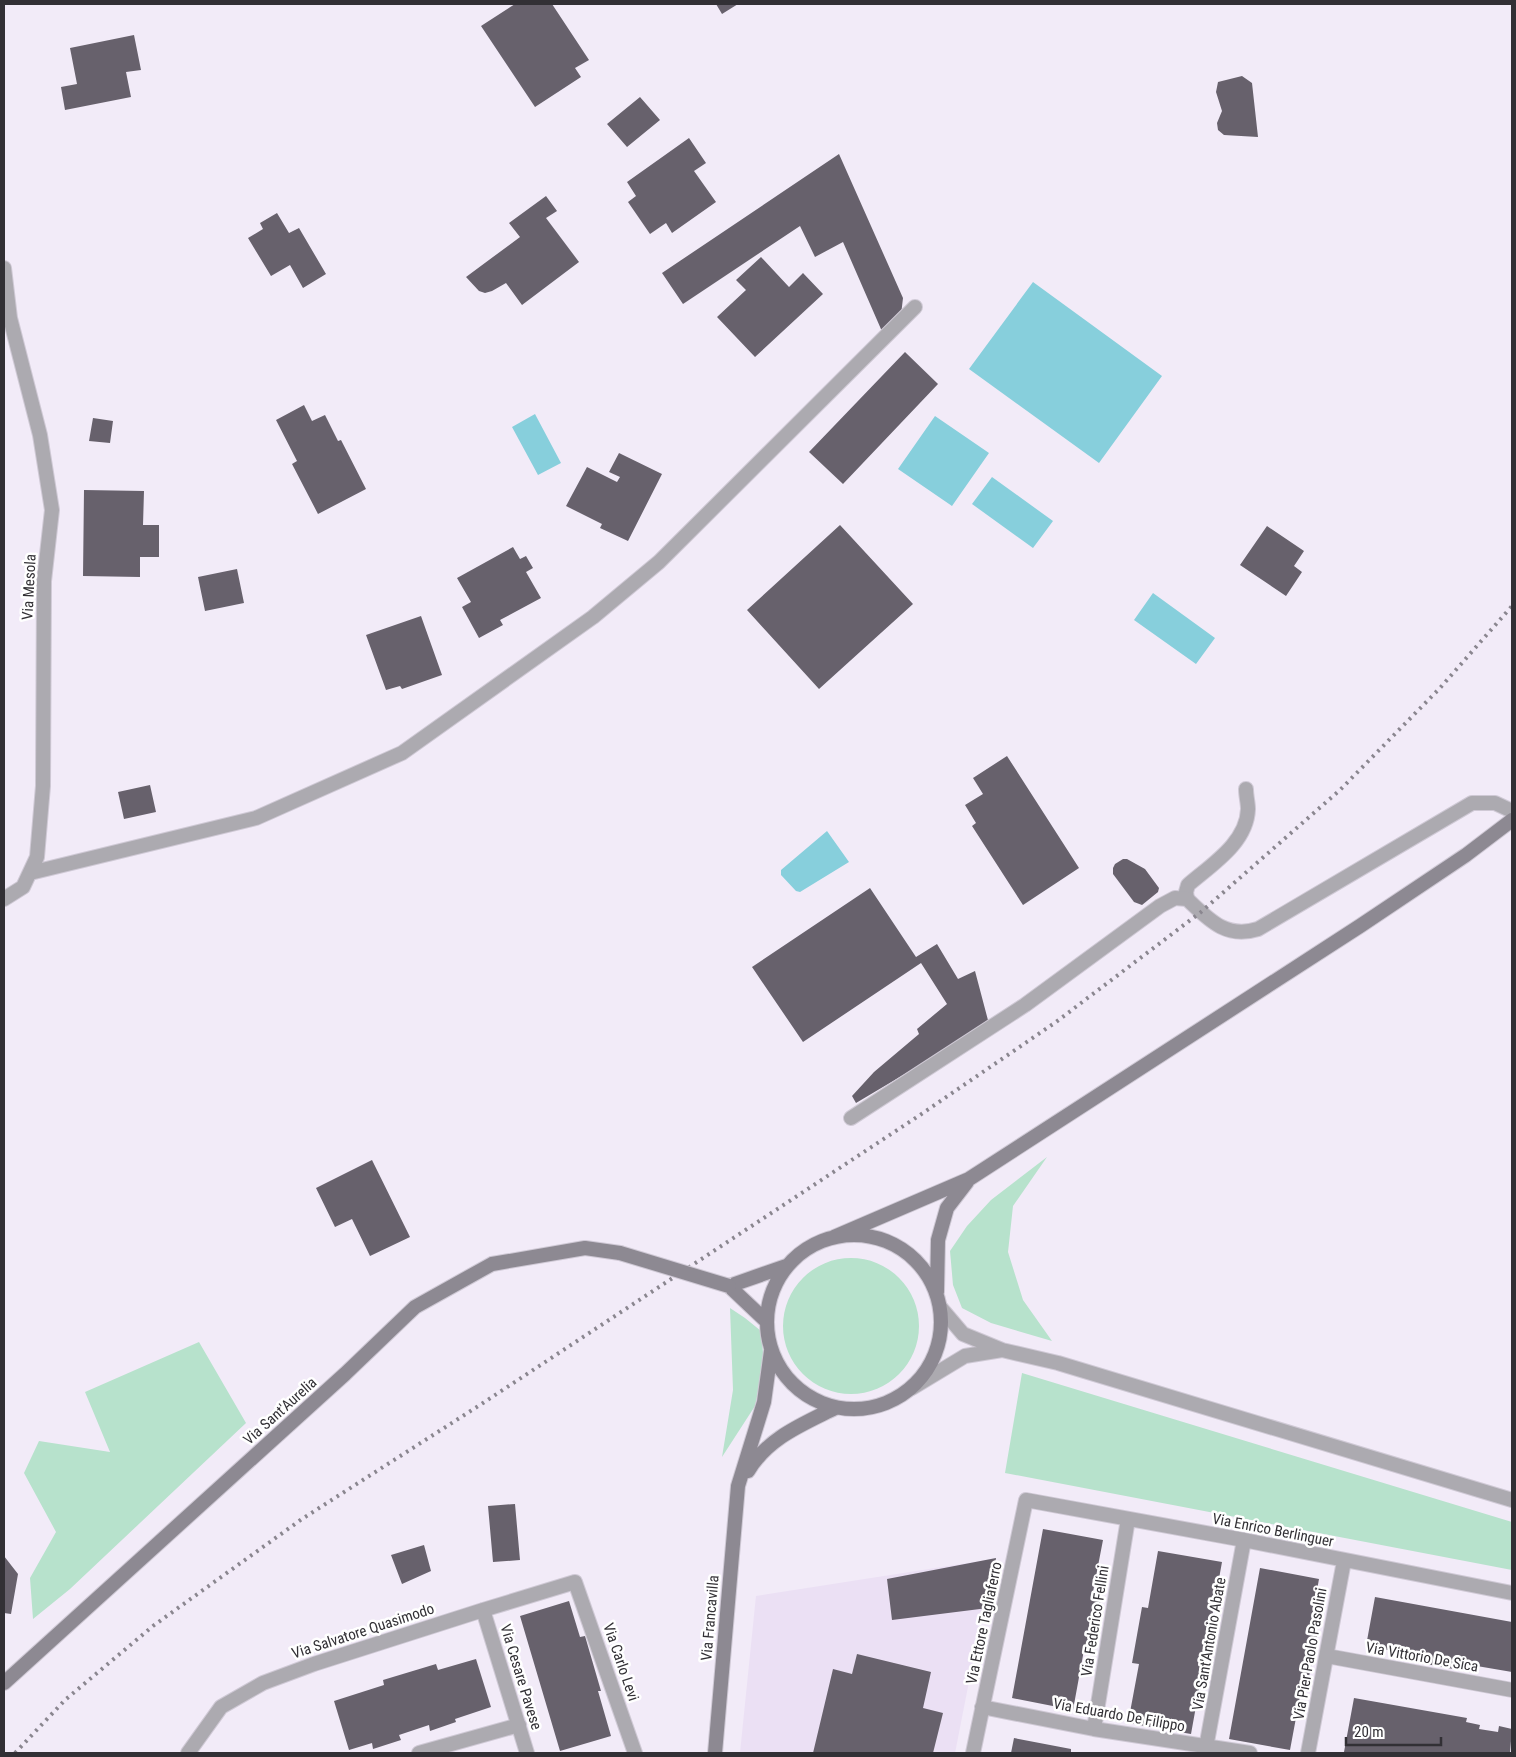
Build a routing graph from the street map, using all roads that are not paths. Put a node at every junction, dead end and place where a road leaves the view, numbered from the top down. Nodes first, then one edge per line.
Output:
1 (4, 268) edge
2 (915, 307) dead end
3 (1246, 789) dead end
4 (1512, 811) edge
5 (1512, 820) edge
6 (30, 873) junction
7 (4, 899) edge
8 (1187, 899) junction
9 (851, 1118) dead end
10 (969, 1179) junction
11 (834, 1237) junction
12 (786, 1266) junction
13 (729, 1286) junction
14 (936, 1293) junction
15 (940, 1307) junction
16 (766, 1322) junction
17 (1002, 1350) junction
18 (771, 1351) junction
19 (912, 1388) junction
20 (834, 1408) junction
21 (738, 1486) junction
22 (1026, 1500) joint
23 (1512, 1500) edge
24 (1128, 1519) junction
25 (1244, 1540) junction
26 (1344, 1561) junction
27 (575, 1582) joint
28 (1512, 1593) edge
29 (483, 1610) junction
30 (1327, 1656) junction
31 (5, 1681) edge
32 (1512, 1690) edge
33 (982, 1707) junction
34 (519, 1725) junction
35 (1094, 1728) junction
36 (1206, 1750) edge
37 (188, 1753) edge
38 (419, 1753) edge
39 (527, 1753) edge
40 (635, 1753) edge
41 (715, 1753) edge
42 (972, 1753) edge
43 (1250, 1753) edge
44 (1308, 1753) edge

1 - 6 street, Via Mesola
2 - 6 street
3 - 8 street
4 - 8 street
5 - 10 main road
6 - 7 street, Via Mesola
8 - 9 street
10 - 11 main road
10 - 14 main road
11 - 12 main road
11 - 14 main road
12 - 13 main road
12 - 16 main road
13 - 16 main road
13 - 31 main road, Via Sant'Aurelia, bridge
14 - 15 main road
15 - 17 street
15 - 19 main road
16 - 18 main road
17 - 19 street
17 - 23 street
18 - 20 main road
18 - 21 main road
19 - 20 main road
20 - 21 main road
21 - 41 main road, Via Francavilla
22 - 24 street, Via Enrico Berlinguer
22 - 33 street, Via Ettore Tagliaferro
24 - 25 street, Via Enrico Berlinguer
24 - 35 street, Via Federico Fellini
25 - 26 street, Via Enrico Berlinguer
25 - 36 street, Via Sant'Antonio Abate
26 - 28 street, Via Enrico Berlinguer
26 - 30 street, Via Pier Paolo Pasolini
27 - 29 street, Via Salvatore Quasimodo
27 - 40 street, Via Carlo Levi
29 - 34 street, Via Cesare Pavese
29 - 37 street, Via Salvatore Quasimodo
30 - 32 street, Via Vittorio De Sica
30 - 44 street, Via Pier Paolo Pasolini
33 - 35 street, Via Eduardo De Filippo
33 - 42 street, Via Ettore Tagliaferro
34 - 38 street
34 - 39 street, Via Cesare Pavese
35 - 36 street, Via Eduardo De Filippo
36 - 43 street, Via Eduardo De Filippo

